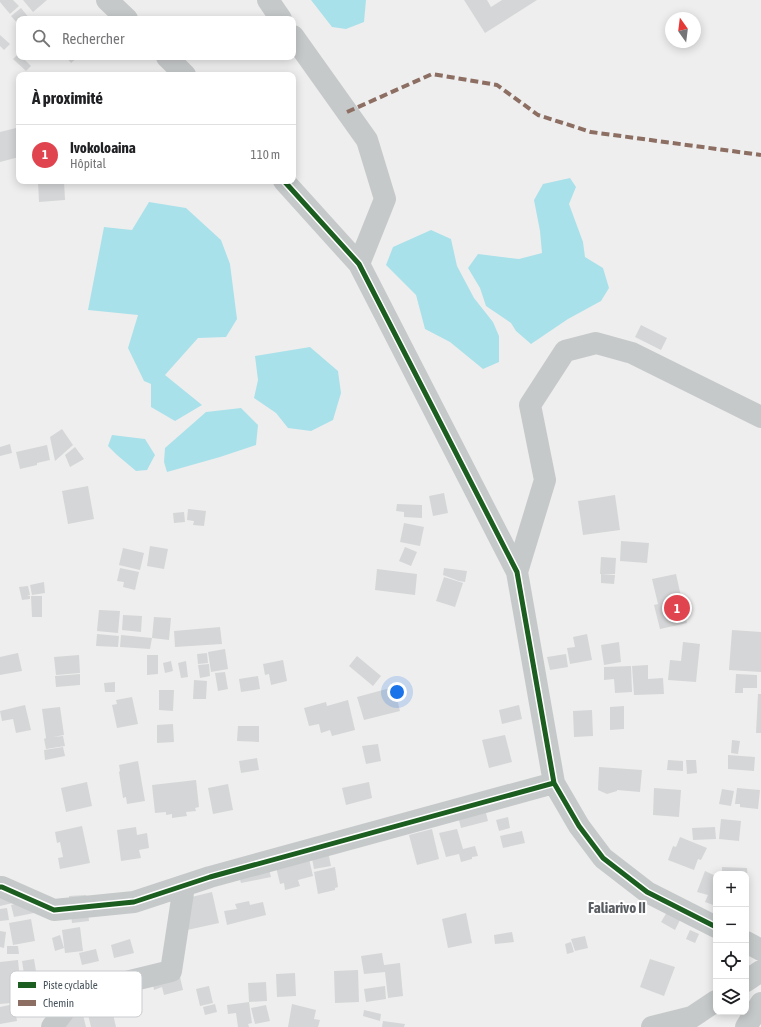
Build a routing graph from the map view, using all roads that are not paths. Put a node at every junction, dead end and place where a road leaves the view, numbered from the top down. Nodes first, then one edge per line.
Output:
1 (107, 0) edge
2 (268, 0) edge
3 (124, 16) edge
4 (279, 16) edge
5 (296, 40) edge
6 (170, 60) edge
7 (182, 72) edge
8 (287, 184) edge
9 (359, 264) junction
10 (761, 417) edge
11 (517, 572) junction
12 (554, 783) junction
13 (184, 886) junction
14 (0, 887) edge
15 (713, 925) edge
16 (748, 943) edge
17 (761, 950) edge
18 (761, 971) edge
19 (142, 978) edge
20 (749, 979) edge
21 (713, 1003) edge
22 (761, 1003) edge
23 (60, 1017) edge
24 (52, 1027) edge
25 (652, 1027) edge
26 (746, 1027) edge

1 - 3 street
2 - 4 street
5 - 9 street
6 - 7 street
8 - 9 street
9 - 11 street
10 - 11 street
11 - 12 street
12 - 13 street
12 - 15 street
13 - 14 street
13 - 19 street
16 - 17 street
18 - 20 street
21 - 25 street
22 - 26 street
23 - 24 street

